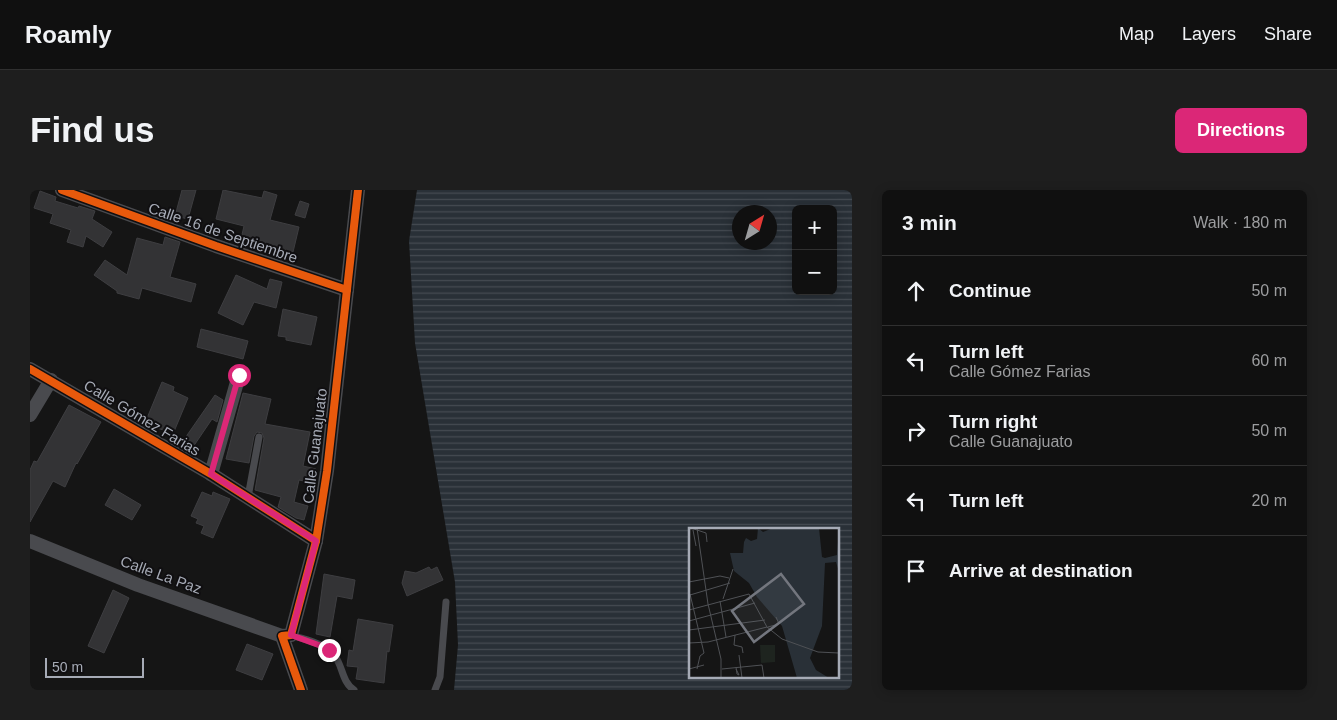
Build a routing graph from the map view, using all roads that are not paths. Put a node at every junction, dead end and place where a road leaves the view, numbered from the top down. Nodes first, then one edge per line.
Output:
1 (62, 190) edge
2 (358, 190) edge
3 (347, 290) junction
4 (30, 368) edge
5 (239, 375) dead end
6 (51, 380) junction
7 (30, 415) edge
8 (259, 437) dead end
9 (211, 474) junction
10 (248, 498) junction
11 (30, 541) edge
12 (316, 541) junction
13 (446, 602) dead end
14 (286, 636) junction
15 (301, 690) edge
16 (354, 690) edge
17 (435, 690) edge

1 - 3 street, Calle 16 de Septiembre
2 - 3 street, Calle Guanajuato
3 - 12 street, Calle Guanajuato
4 - 6 street, Calle Gómez Farias
5 - 9 street
6 - 7 street
6 - 9 street, Calle Gómez Farias
8 - 10 lane
9 - 10 street, Calle Gómez Farias
10 - 12 street, Calle Gómez Farias
11 - 14 street, Calle La Paz
12 - 14 street, Calle Guanajuato
13 - 17 lane
14 - 15 street
14 - 16 lane

